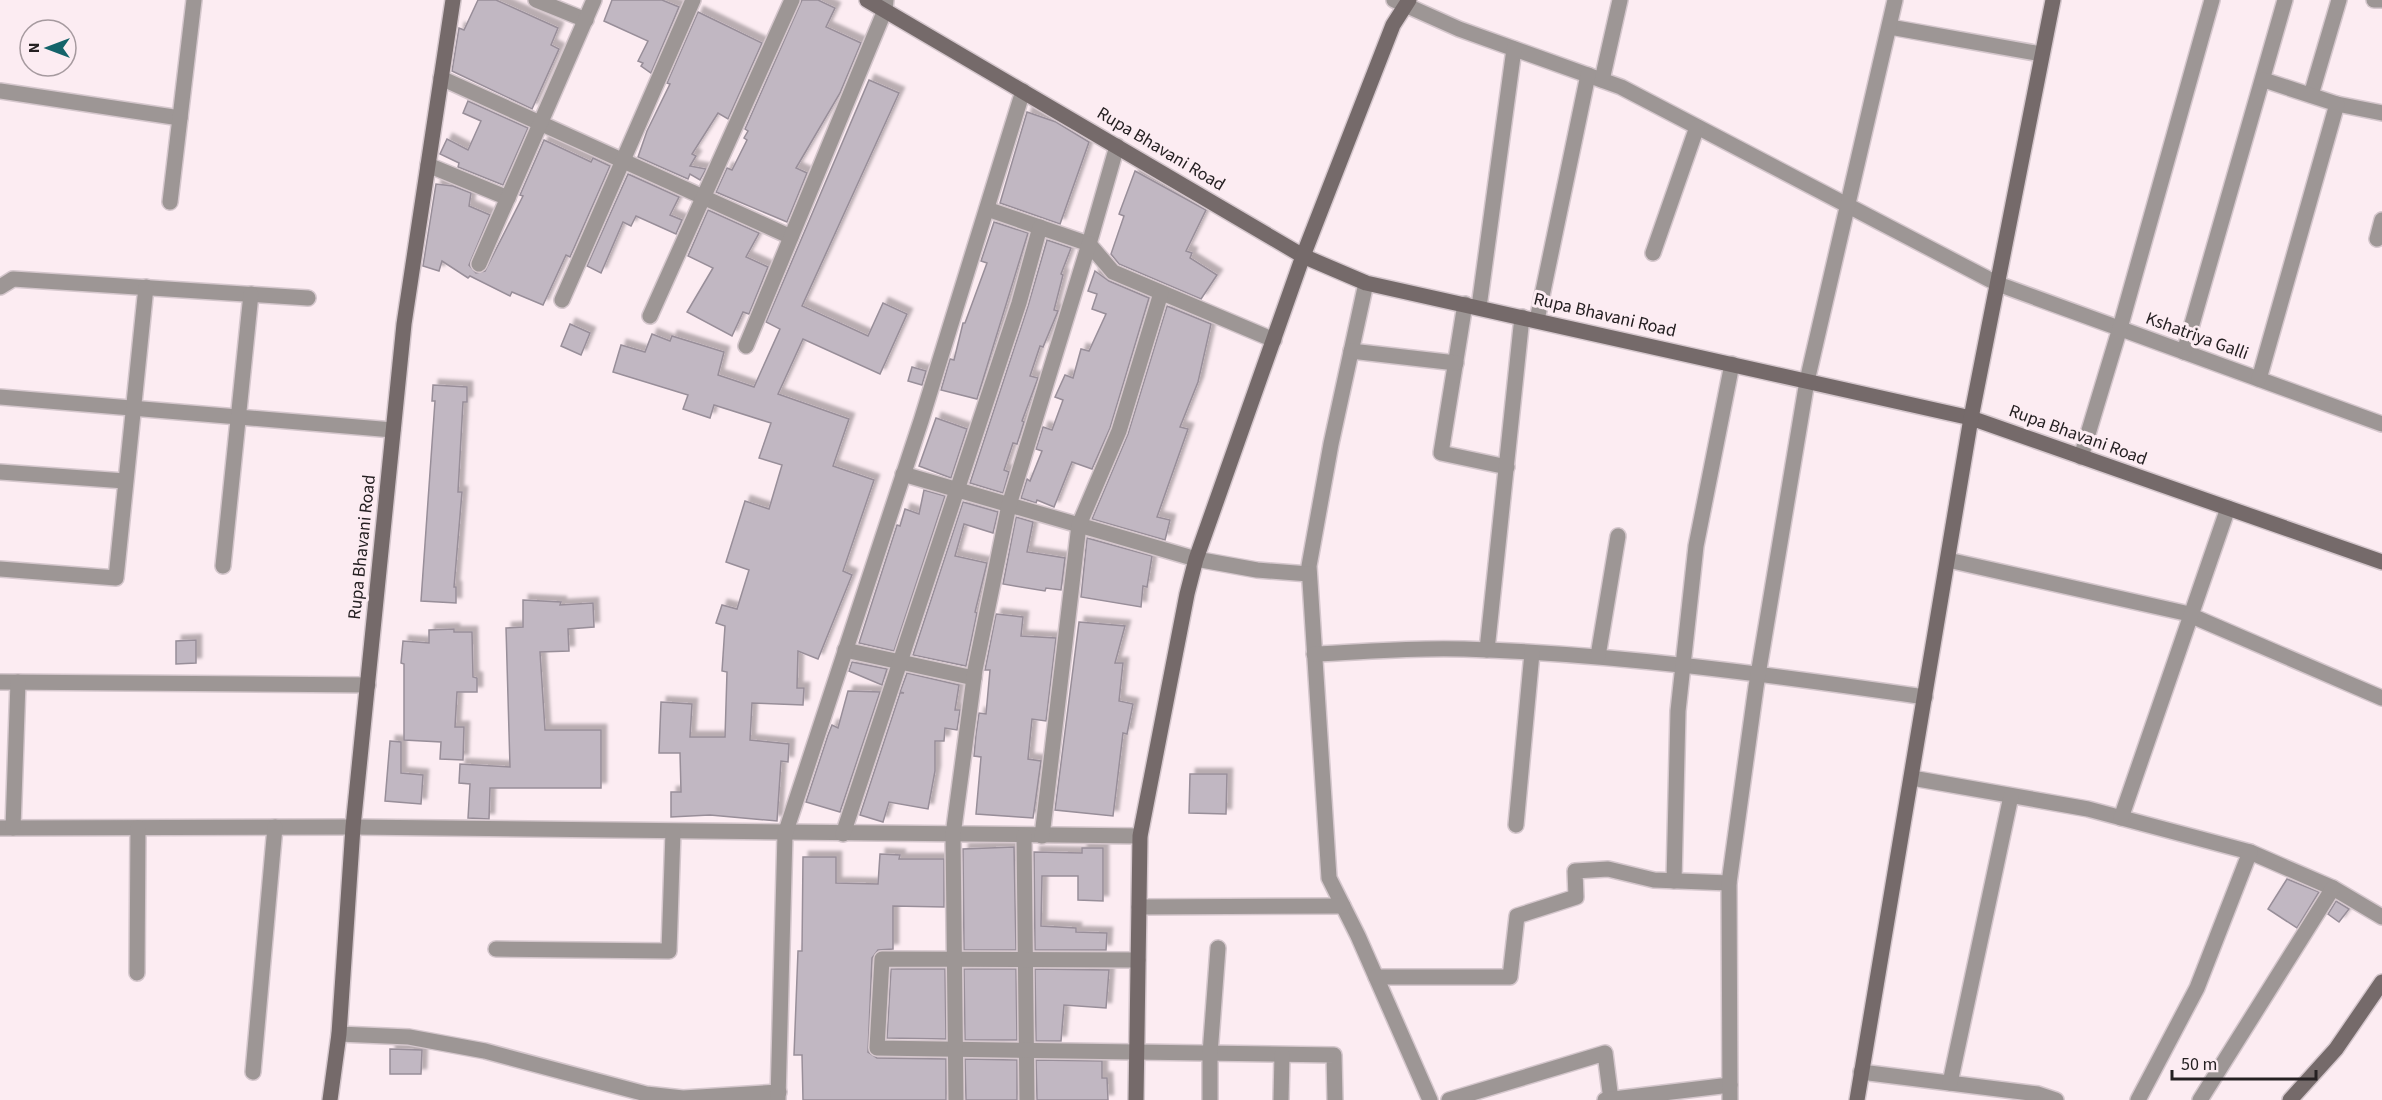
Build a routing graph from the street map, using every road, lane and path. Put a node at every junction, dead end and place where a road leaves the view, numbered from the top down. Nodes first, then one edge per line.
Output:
1 (190, 0) edge
2 (453, 0) edge
3 (536, 0) edge
4 (594, 0) edge
5 (693, 0) edge
6 (792, 0) edge
7 (867, 0) edge
8 (1620, 0) edge
9 (1895, 0) edge
10 (2053, 0) edge
11 (2212, 0) edge
12 (2285, 0) edge
13 (2339, 0) edge
14 (2374, 0) edge
15 (2382, 0) edge
16 (1403, 2) edge
17 (886, 5) edge
18 (586, 20) junction
19 (1890, 27) junction
20 (1514, 49) junction
21 (2041, 54) junction
22 (441, 78) junction
23 (1595, 78) junction
24 (2264, 80) junction
25 (0, 91) edge
26 (1023, 91) junction
27 (2311, 95) junction
28 (2337, 104) junction
29 (2382, 113) edge
30 (180, 118) junction
31 (540, 123) junction
32 (1697, 128) junction
33 (1117, 146) junction
34 (623, 161) junction
35 (428, 165) junction
36 (704, 197) junction
37 (508, 198) junction
38 (170, 202) dead end
39 (1847, 206) junction
40 (987, 209) junction
41 (2382, 220) edge
42 (1040, 227) junction
43 (791, 237) junction
44 (2377, 239) dead end
45 (1089, 244) junction
46 (1653, 253) dead end
47 (1303, 256) junction
48 (479, 264) dead end
49 (1366, 283) junction
50 (1998, 284) junction
51 (0, 287) edge
52 (146, 287) junction
53 (1161, 293) junction
54 (251, 294) junction
55 (308, 298) dead end
56 (562, 300) dead end
57 (1472, 306) junction
58 (650, 316) dead end
59 (1530, 319) junction
60 (2120, 328) junction
61 (1274, 340) junction
62 (746, 346) dead end
63 (1351, 351) junction
64 (2184, 352) junction
65 (1456, 363) junction
66 (1731, 364) junction
67 (2259, 379) junction
68 (1807, 381) junction
69 (0, 397) edge
70 (133, 408) junction
71 (238, 417) junction
72 (1971, 418) junction
73 (2382, 424) edge
74 (393, 430) junction
75 (2081, 457) junction
76 (1507, 467) junction
77 (0, 472) edge
78 (903, 474) junction
79 (126, 481) junction
80 (956, 490) junction
81 (1009, 505) junction
82 (2228, 508) junction
83 (1079, 525) junction
84 (1618, 536) dead end
85 (1196, 560) junction
86 (1948, 560) junction
87 (2382, 562) edge
88 (223, 566) dead end
89 (0, 569) edge
90 (1309, 574) junction
91 (2191, 616) junction
92 (845, 650) junction
93 (1487, 650) junction
94 (1532, 653) junction
95 (1314, 654) junction
96 (1598, 656) junction
97 (900, 662) junction
98 (1683, 666) junction
99 (1758, 674) junction
100 (974, 678) junction
101 (0, 682) edge
102 (18, 682) junction
103 (368, 685) junction
104 (1925, 697) junction
105 (2382, 698) edge
106 (1912, 778) junction
107 (2011, 796) junction
108 (2121, 818) junction
109 (1516, 825) dead end
110 (275, 827) junction
111 (353, 827) junction
112 (7, 828) edge
113 (138, 828) junction
114 (673, 832) junction
115 (785, 834) junction
116 (843, 834) junction
117 (953, 835) junction
118 (1024, 836) junction
119 (1042, 836) junction
120 (1140, 836) junction
121 (2250, 852) junction
122 (1674, 881) junction
123 (1729, 883) junction
124 (2333, 888) junction
125 (1343, 906) junction
126 (1139, 907) junction
127 (2382, 917) edge
128 (1218, 948) dead end
129 (496, 949) dead end
130 (955, 959) junction
131 (1026, 959) junction
132 (1138, 960) junction
133 (137, 973) dead end
134 (1376, 977) junction
135 (2382, 982) edge
136 (339, 1034) junction
137 (956, 1049) junction
138 (1027, 1051) junction
139 (1137, 1053) junction
140 (1210, 1054) junction
141 (1282, 1055) junction
142 (253, 1072) dead end
143 (1861, 1072) junction
144 (1950, 1083) junction
145 (1730, 1092) edge
146 (778, 1096) edge
147 (657, 1098) edge
148 (330, 1100) edge
149 (956, 1100) edge
150 (1027, 1100) edge
151 (1136, 1100) edge
152 (1210, 1100) edge
153 (1281, 1100) edge
154 (1335, 1100) edge
155 (1430, 1100) edge
156 (1449, 1100) edge
157 (1609, 1100) edge
158 (1857, 1100) edge
159 (2056, 1100) edge
160 (2138, 1100) edge
161 (2200, 1100) edge
162 (2290, 1100) edge

1 - 30 street
2 - 22 street, Rupa Bhavani Road
3 - 18 street
4 - 18 street
5 - 34 street
6 - 36 street
7 - 17 street, Rupa Bhavani Road
8 - 23 street
9 - 19 street
10 - 21 street
11 - 60 street
12 - 24 street
13 - 27 street
14 - 15 street
16 - 20 street, Kshatriya Galli
16 - 47 street
17 - 26 street, Rupa Bhavani Road
17 - 43 street
18 - 31 street
19 - 21 street
19 - 39 street
20 - 23 street, Kshatriya Galli
20 - 57 street
21 - 50 street
22 - 31 street
22 - 35 street, Rupa Bhavani Road
23 - 32 street, Kshatriya Galli
23 - 59 street
24 - 27 street
24 - 64 street
25 - 30 street
26 - 33 street, Rupa Bhavani Road
26 - 40 street
27 - 28 street
28 - 29 street
28 - 67 street
30 - 38 street
31 - 34 street
31 - 37 street
32 - 39 street, Kshatriya Galli
32 - 46 street
33 - 45 street
33 - 47 street, Rupa Bhavani Road
34 - 36 street
34 - 56 street
35 - 37 street
35 - 74 street, Rupa Bhavani Road
36 - 43 street
36 - 58 street
37 - 48 street
39 - 50 street, Kshatriya Galli
39 - 68 street
40 - 42 street
40 - 78 street
41 - 44 street
42 - 45 street
42 - 80 street
43 - 62 street
45 - 53 street
45 - 81 street
47 - 49 street, Rupa Bhavani Road
47 - 61 street
49 - 57 street, Rupa Bhavani Road
49 - 63 street
50 - 60 street, Kshatriya Galli
50 - 72 street
51 - 52 street
52 - 54 street
52 - 70 street
53 - 61 street
53 - 83 street
54 - 55 street
54 - 71 street
57 - 59 street, Rupa Bhavani Road
57 - 65 street
59 - 66 street, Rupa Bhavani Road
59 - 76 street
60 - 64 street, Kshatriya Galli
60 - 75 street
61 - 85 street
63 - 65 street
63 - 90 street
64 - 67 street, Kshatriya Galli
65 - 76 street
66 - 68 street, Rupa Bhavani Road
66 - 98 street
67 - 73 street, Kshatriya Galli
68 - 72 street, Rupa Bhavani Road
68 - 99 street
69 - 70 street
70 - 71 street
70 - 79 street
71 - 74 street
71 - 88 street
72 - 75 street, Rupa Bhavani Road
72 - 86 street
74 - 103 street, Rupa Bhavani Road
75 - 82 street, Rupa Bhavani Road
76 - 93 street
77 - 79 street
78 - 80 street
78 - 92 street
79 - 89 street
80 - 81 street
80 - 97 street
81 - 83 street
81 - 100 street
82 - 87 street, Rupa Bhavani Road
82 - 91 street
83 - 85 street
83 - 119 street
84 - 96 street
85 - 90 street
85 - 120 street
86 - 91 street
86 - 104 street
90 - 95 street
91 - 105 street
91 - 108 street
92 - 97 street
92 - 115 street
93 - 94 street
93 - 95 street
94 - 96 street
94 - 109 street
95 - 125 street
96 - 98 street
97 - 100 street
97 - 116 street
98 - 99 street
98 - 122 street
99 - 104 street
99 - 123 street
100 - 117 street
101 - 102 street
102 - 103 street
102 - 112 street
103 - 111 street, Rupa Bhavani Road
104 - 106 street
106 - 107 street
106 - 143 street
107 - 108 street
107 - 144 street
108 - 121 street
110 - 111 street
110 - 113 street
110 - 142 street
111 - 114 street
111 - 136 street, Rupa Bhavani Road
112 - 113 street
113 - 133 street
114 - 115 street
114 - 129 street
115 - 116 street
115 - 146 street
116 - 117 street
117 - 118 street
117 - 130 street
118 - 119 street
118 - 131 street
119 - 120 street
120 - 126 street
121 - 124 street
121 - 160 street
122 - 123 street
122 - 134 street
123 - 145 street
124 - 127 street
124 - 161 street
125 - 126 street
125 - 134 street
126 - 132 street
128 - 140 street
130 - 131 street
130 - 137 street
130 - 137 street
131 - 132 street
131 - 138 street
132 - 139 street
134 - 155 street
135 - 162 street
136 - 147 street
136 - 148 street, Rupa Bhavani Road
137 - 138 street
137 - 149 street
138 - 139 street
138 - 150 street
139 - 140 street
139 - 151 street
140 - 141 street
140 - 152 street
141 - 153 street
141 - 154 street
143 - 144 street
143 - 158 street
144 - 159 street
145 - 157 street
146 - 147 street
156 - 157 street

